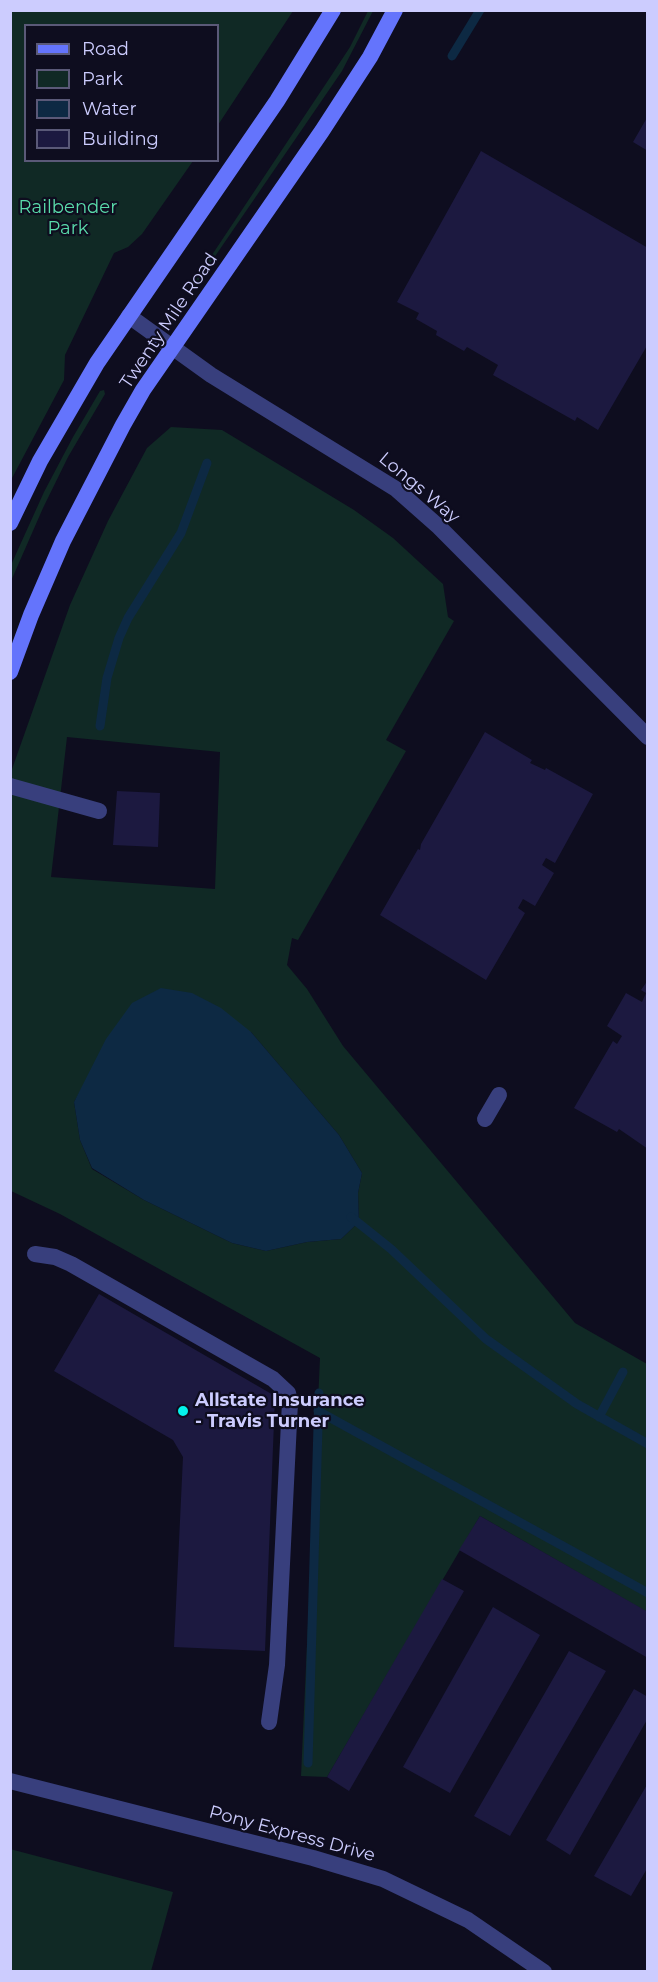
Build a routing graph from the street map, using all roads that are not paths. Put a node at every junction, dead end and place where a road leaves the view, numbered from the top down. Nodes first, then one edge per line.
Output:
1 (333, 10) edge
2 (394, 10) edge
3 (129, 316) junction
4 (172, 348) junction
5 (10, 523) edge
6 (10, 672) edge
7 (648, 737) edge
8 (10, 786) edge
9 (99, 811) dead end
10 (500, 1095) dead end
11 (485, 1119) dead end
12 (35, 1254) dead end
13 (269, 1722) dead end
14 (10, 1781) edge
15 (544, 1971) edge

1 - 3 main road, Twenty Mile Road
2 - 4 main road, Twenty Mile Road
3 - 4 street, Longs Way
3 - 5 main road, Twenty Mile Road
4 - 6 main road, Twenty Mile Road
4 - 7 street, Longs Way
8 - 9 street
10 - 11 street
12 - 13 street
14 - 15 street, Pony Express Drive

